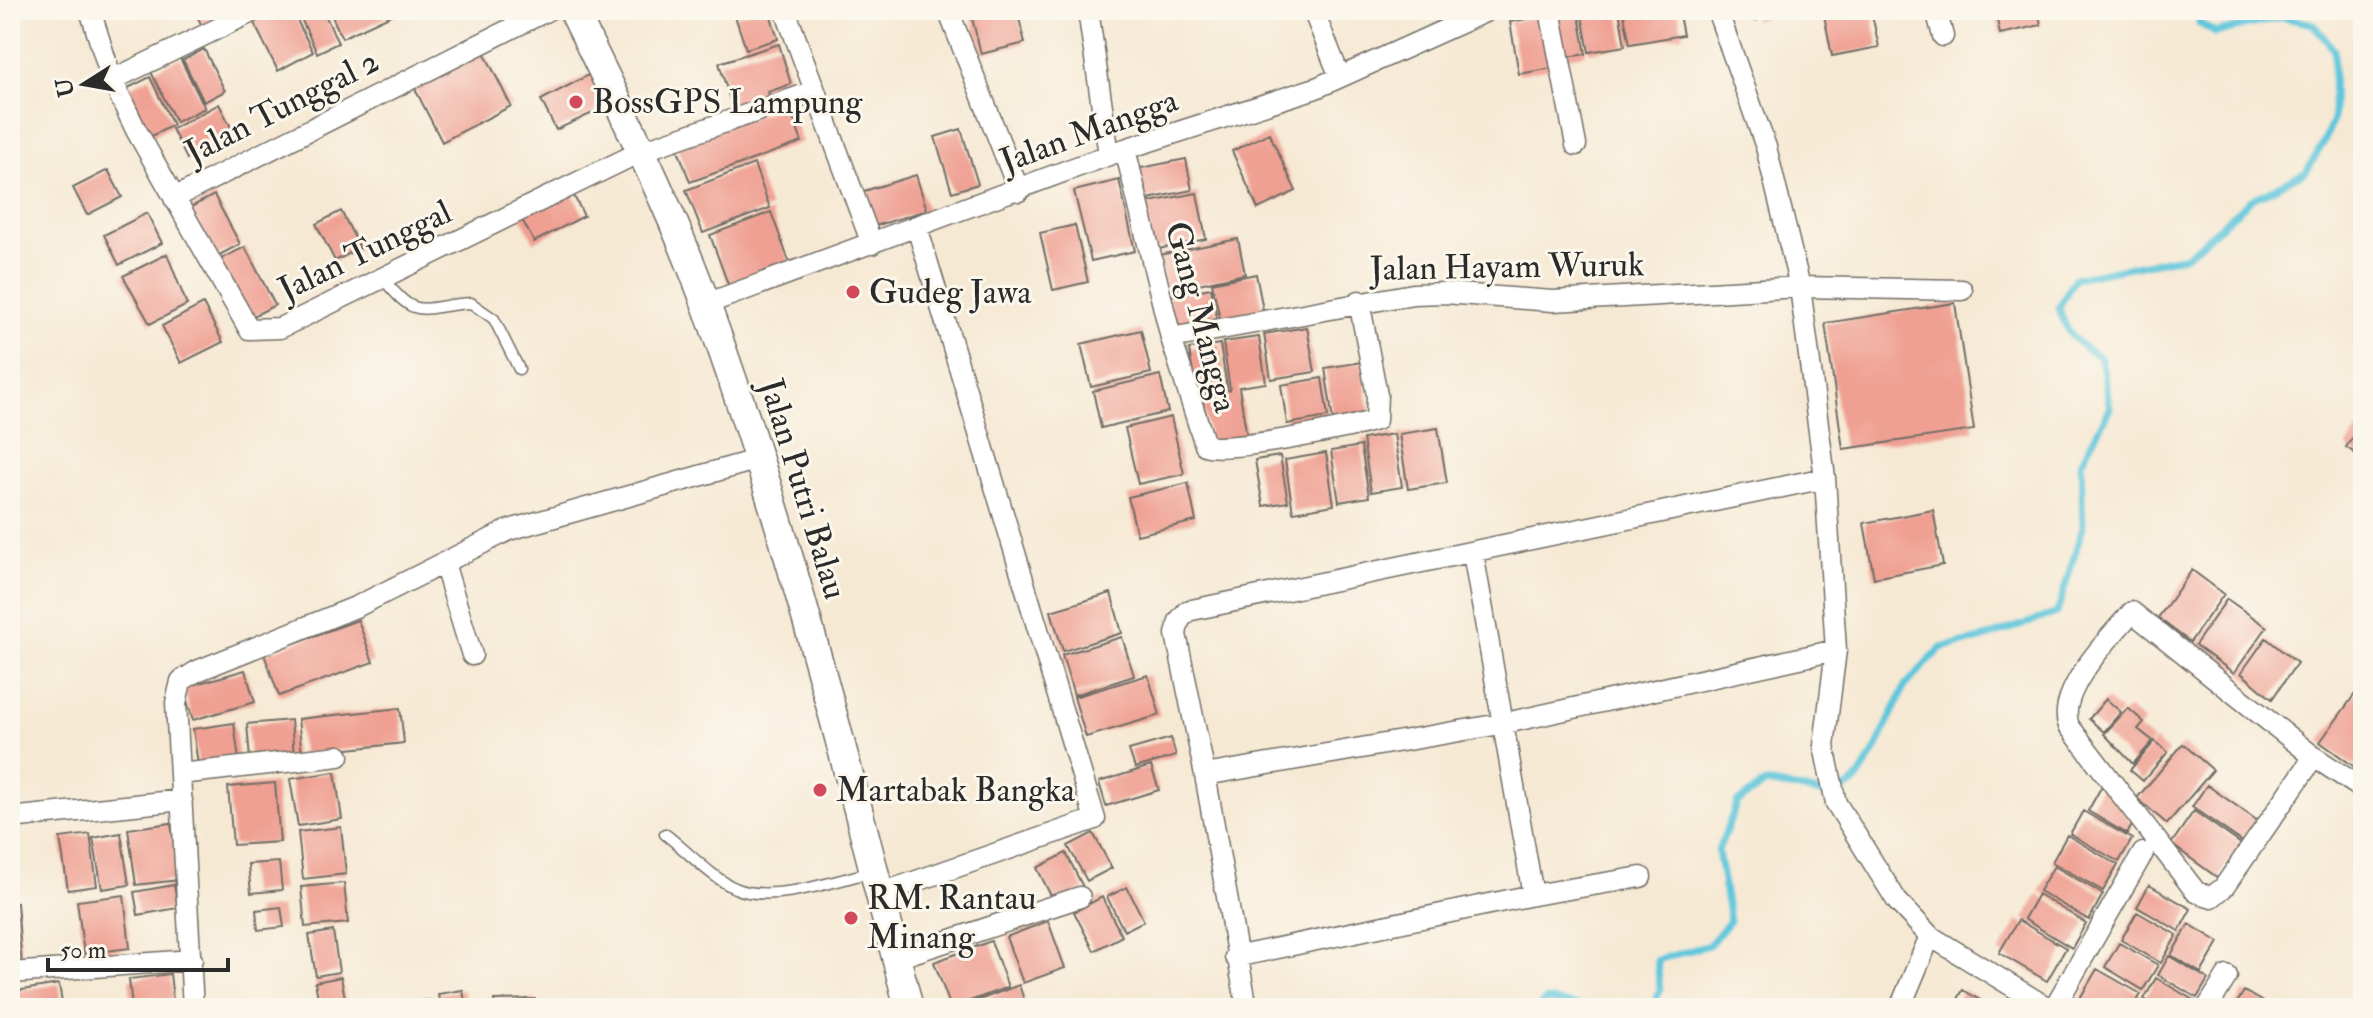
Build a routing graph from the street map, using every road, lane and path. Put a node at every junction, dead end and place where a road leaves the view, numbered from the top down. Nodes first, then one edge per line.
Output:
1 (90, 10) edge
2 (256, 10) edge
3 (548, 10) edge
4 (573, 10) edge
5 (785, 10) edge
6 (948, 10) edge
7 (1088, 10) edge
8 (1313, 10) edge
9 (1489, 10) edge
10 (1550, 10) edge
11 (1717, 10) edge
12 (1936, 10) edge
13 (1943, 36) dead end
14 (1340, 77) junction
15 (112, 80) junction
16 (815, 91) junction
17 (1576, 145) dead end
18 (642, 151) junction
19 (1117, 152) junction
20 (1019, 191) junction
21 (174, 198) junction
22 (917, 227) junction
23 (872, 244) junction
24 (383, 278) junction
25 (1800, 287) junction
26 (1962, 290) dead end
27 (1359, 301) junction
28 (706, 304) junction
29 (1171, 338) junction
30 (519, 369) dead end
31 (759, 459) junction
32 (1825, 478) junction
33 (1473, 553) junction
34 (444, 563) junction
35 (1836, 650) junction
36 (472, 655) dead end
37 (1506, 723) junction
38 (339, 756) dead end
39 (2314, 757) junction
40 (180, 774) junction
41 (1205, 775) junction
42 (2363, 789) edge
43 (182, 800) junction
44 (10, 818) edge
45 (665, 834) dead end
46 (2143, 853) dead end
47 (1641, 877) dead end
48 (876, 883) junction
49 (1533, 895) junction
50 (1080, 897) dead end
51 (1930, 936) junction
52 (1235, 957) junction
53 (897, 958) junction
54 (192, 960) junction
55 (10, 973) edge
56 (2227, 976) dead end
57 (193, 1008) edge
58 (909, 1008) edge
59 (1247, 1008) edge
60 (1900, 1008) edge
61 (2048, 1008) edge
62 (2054, 1008) edge
63 (2207, 1008) edge

1 - 15 street
2 - 15 street
3 - 21 street, Jalan Tunggal 2
4 - 18 main road, Jalan Putri Balau
5 - 16 street
6 - 20 street
7 - 19 street, Gang Mangga
8 - 14 street
9 - 14 street, Jalan Mangga
10 - 17 street
11 - 25 street
12 - 13 street
14 - 19 street, Jalan Mangga
15 - 21 street
16 - 18 street, Jalan Tunggal
16 - 23 street
18 - 24 street, Jalan Tunggal
18 - 28 main road, Jalan Putri Balau
19 - 20 street, Jalan Mangga
19 - 29 street, Gang Mangga
20 - 22 street, Jalan Mangga
21 - 24 street, Jalan Tunggal
22 - 23 street, Jalan Mangga
22 - 48 street
23 - 28 street, Jalan Mangga
24 - 30 lane
25 - 26 street, Jalan Hayam Wuruk
25 - 27 street, Jalan Hayam Wuruk
25 - 32 street
27 - 29 street, Jalan Hayam Wuruk
27 - 29 street, Gang Mangga
28 - 31 main road, Jalan Putri Balau
31 - 34 street
31 - 48 main road, Jalan Putri Balau
32 - 33 street
32 - 35 street
33 - 37 street
33 - 41 street
34 - 36 street
34 - 40 street
35 - 37 street
35 - 51 street
37 - 41 street
37 - 49 street
38 - 40 street
39 - 39 street
39 - 42 street
40 - 43 street
41 - 52 street
43 - 44 street
43 - 54 street
45 - 48 lane
46 - 62 street
47 - 49 street
48 - 53 main road, Jalan Putri Balau
49 - 52 street
50 - 53 street
51 - 60 street
51 - 61 street
52 - 59 street
53 - 58 main road, Jalan Putri Balau
54 - 55 street
54 - 57 street
56 - 63 street

